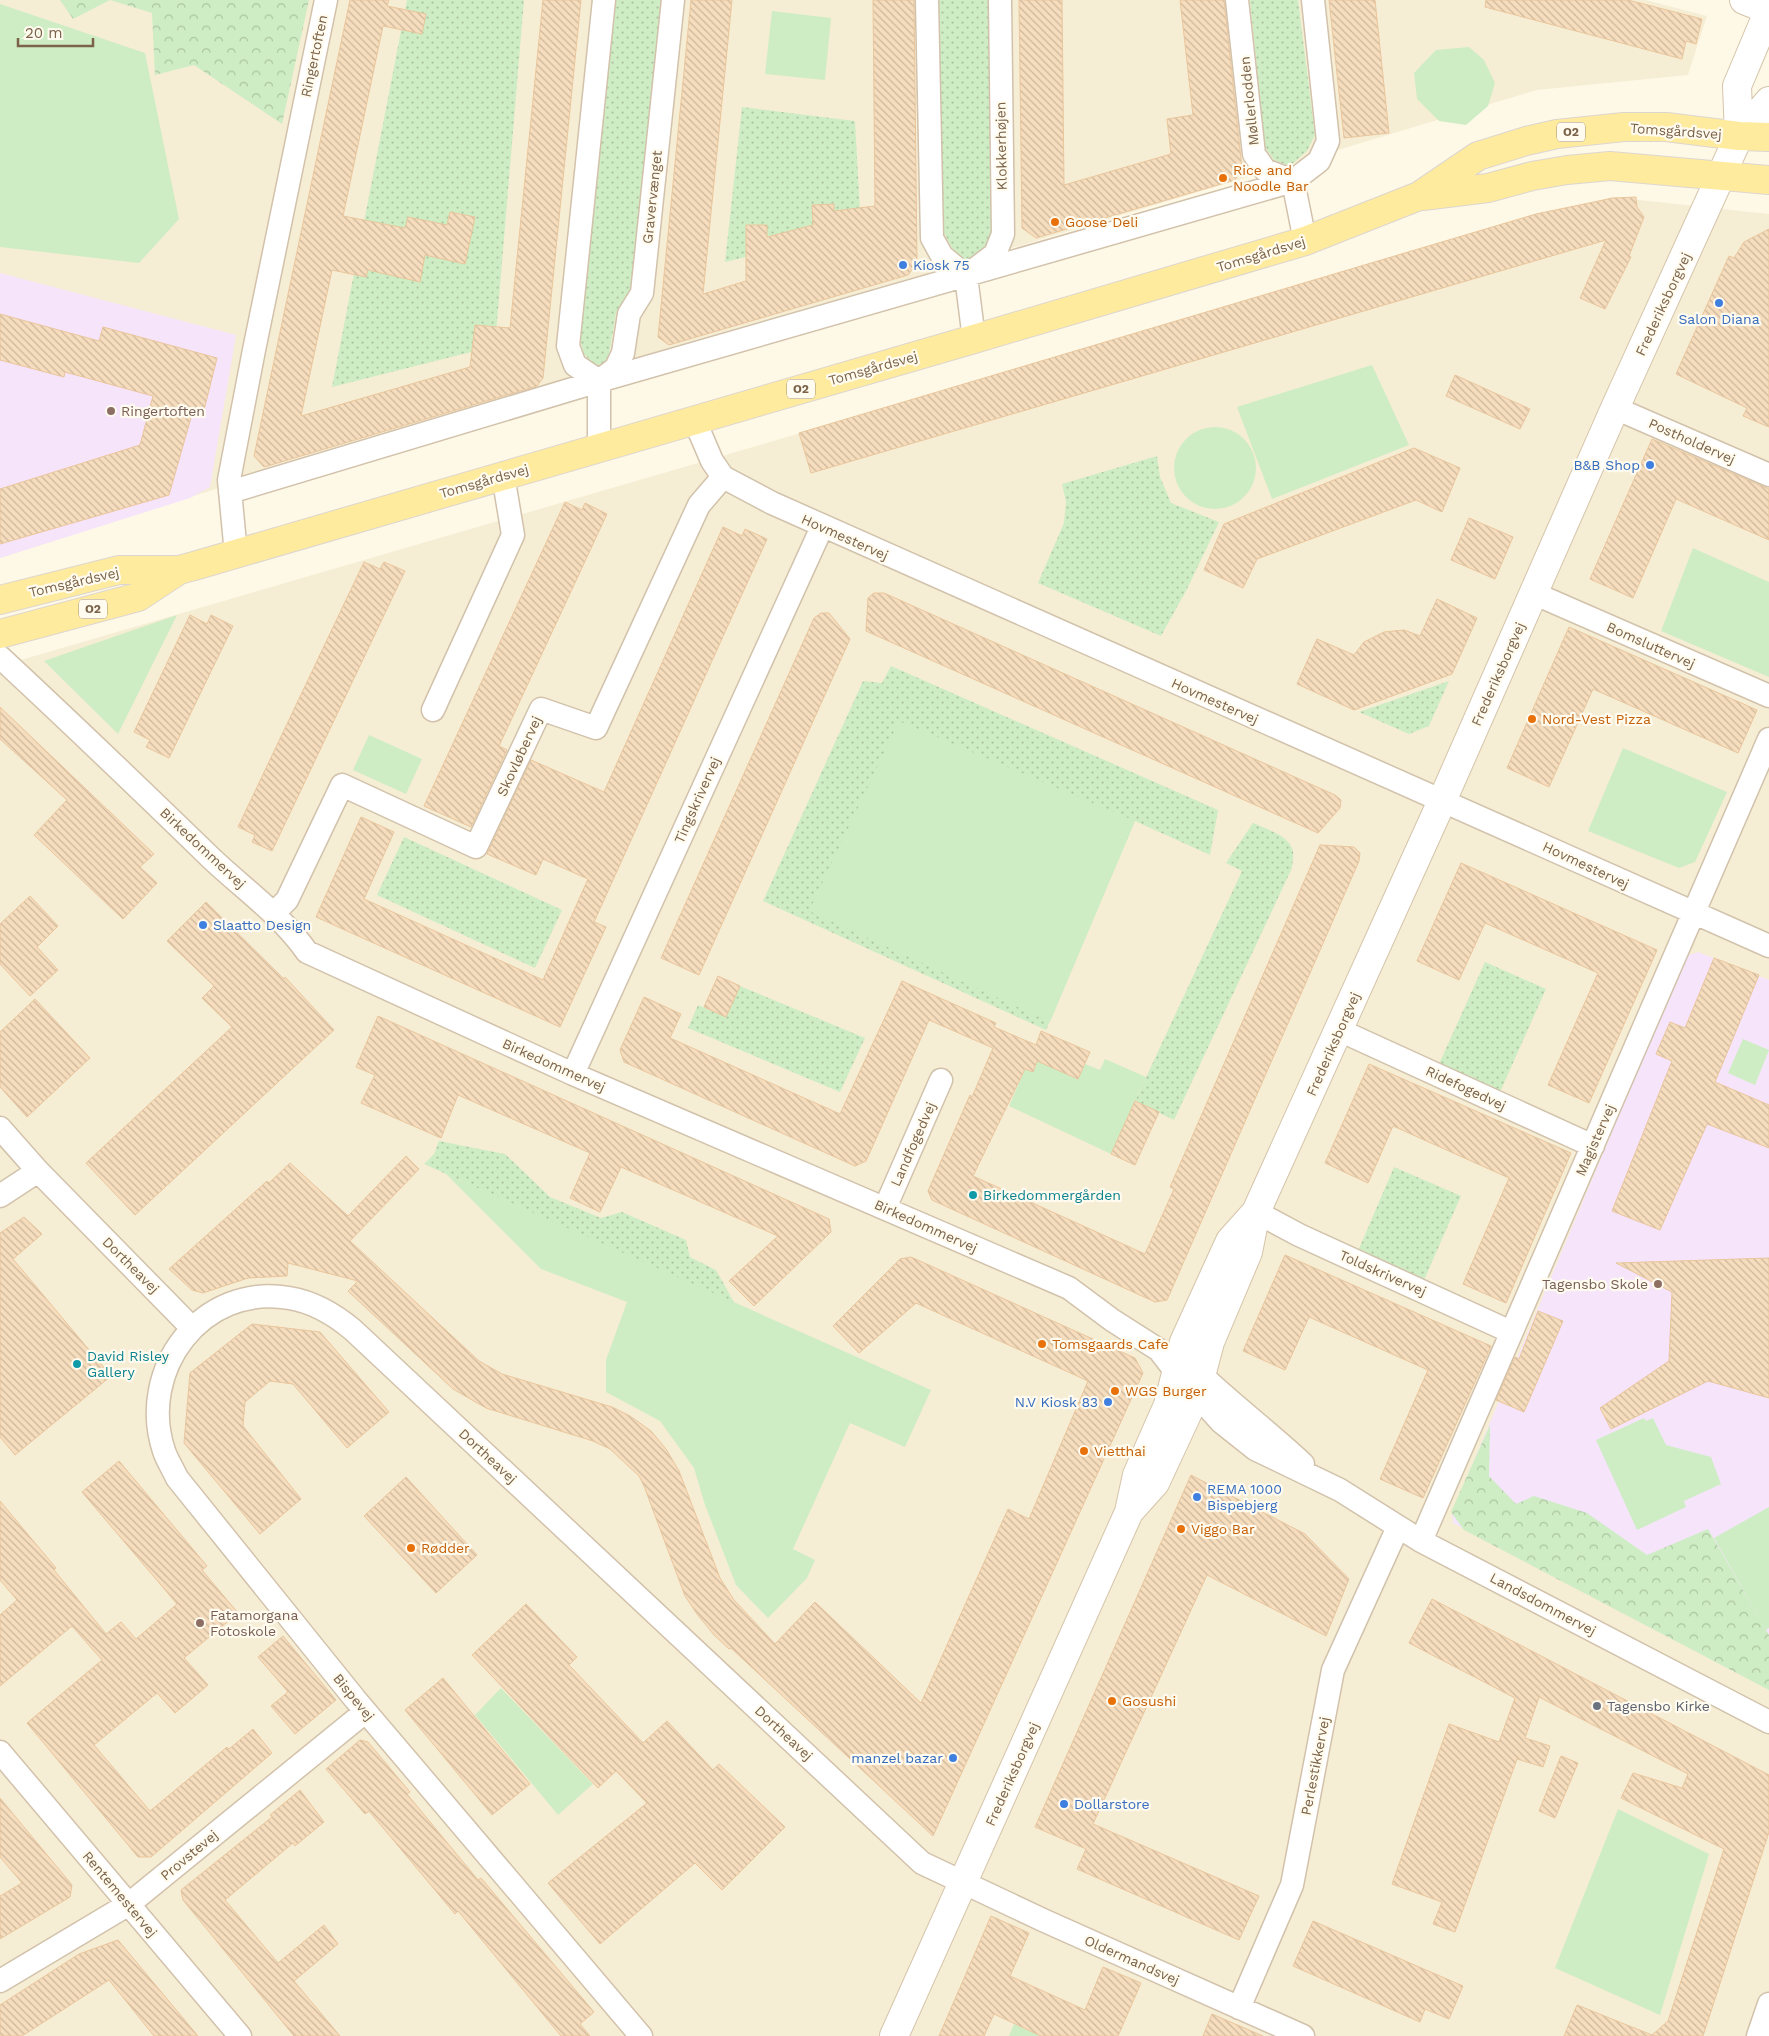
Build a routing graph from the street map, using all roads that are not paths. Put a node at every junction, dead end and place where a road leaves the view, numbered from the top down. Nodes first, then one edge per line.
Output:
1 (326, 0) edge
2 (604, 0) edge
3 (673, 0) edge
4 (927, 0) edge
5 (1000, 0) edge
6 (1238, 0) edge
7 (1313, 0) edge
8 (1744, 0) edge
9 (1769, 10) edge
10 (1769, 101) edge
11 (1739, 136) junction
12 (1769, 137) edge
13 (1721, 176) junction
14 (1769, 180) edge
15 (1293, 181) junction
16 (1419, 196) junction
17 (1305, 241) junction
18 (966, 276) junction
19 (974, 339) junction
20 (599, 381) junction
21 (1615, 408) junction
22 (694, 419) junction
23 (600, 448) junction
24 (1769, 475) edge
25 (503, 476) junction
26 (723, 477) junction
27 (230, 492) junction
28 (822, 527) junction
29 (236, 554) junction
30 (179, 570) junction
31 (1533, 593) junction
32 (0, 600) edge
33 (0, 634) edge
34 (0, 657) edge
35 (1764, 694) edge
36 (433, 710) dead end
37 (1769, 740) edge
38 (1442, 801) junction
39 (274, 913) junction
40 (1694, 914) junction
41 (1769, 946) edge
42 (1339, 1030) junction
43 (573, 1074) junction
44 (941, 1080) dead end
45 (0, 1128) edge
46 (1593, 1146) junction
47 (38, 1171) junction
48 (0, 1196) edge
49 (885, 1208) junction
50 (1256, 1212) junction
51 (192, 1328) junction
52 (1511, 1332) junction
53 (1191, 1381) junction
54 (1398, 1527) junction
55 (1421, 1541) junction
56 (365, 1712) junction
57 (1769, 1722) edge
58 (0, 1752) edge
59 (962, 1883) junction
60 (129, 1904) junction
61 (0, 1981) edge
62 (1769, 2004) edge
63 (1240, 2008) junction
64 (240, 2036) edge
65 (641, 2036) edge
66 (894, 2036) edge
67 (1303, 2036) edge
68 (1758, 2036) edge

1 - 27 street, Ringertoften
2 - 20 street
3 - 20 street, Gravervænget
4 - 18 street
5 - 18 street, Klokkerhøjen
6 - 15 street, Møllerlodden
7 - 15 street
8 - 9 street
9 - 11 street, Frederiksborgvej
10 - 11 street, Frederiksborgvej
11 - 12 main road, O2
11 - 13 street, Frederiksborgvej
11 - 16 main road, Tomsgårdsvej / O2
13 - 14 main road, O2
13 - 16 main road, Tomsgårdsvej / O2
13 - 21 street, Frederiksborgvej
15 - 17 street
15 - 18 street
16 - 17 main road, Tomsgårdsvej / O2
17 - 19 main road, Tomsgårdsvej / O2
18 - 19 street
18 - 20 street
19 - 22 main road, Tomsgårdsvej / O2
20 - 23 street
20 - 27 street
21 - 24 street, Postholdervej
21 - 31 street, Frederiksborgvej
22 - 23 main road, Tomsgårdsvej / O2
22 - 26 street, Hovmestervej
23 - 25 main road, Tomsgårdsvej / O2
25 - 29 main road, Tomsgårdsvej / O2
25 - 36 street
26 - 28 street, Hovmestervej
26 - 39 street, Skovløbervej
27 - 29 street, Ringertoften
28 - 38 street, Hovmestervej
28 - 43 street, Tingskrivervej
29 - 30 main road, Tomsgårdsvej / O2
30 - 32 main road, Tomsgårdsvej / O2
30 - 33 main road, Tomsgårdsvej / O2
31 - 35 street, Bomsluttervej
31 - 38 street, Frederiksborgvej
34 - 39 street, Birkedommervej
37 - 40 street, Magistervej
38 - 40 street, Hovmestervej
38 - 42 street, Frederiksborgvej
39 - 43 street, Birkedommervej
40 - 41 street, Hovmestervej
40 - 46 street, Magistervej
42 - 46 street, Ridefogedvej
42 - 50 street, Frederiksborgvej
43 - 49 street, Birkedommervej
44 - 49 street, Landfogedvej
45 - 47 street, Dortheavej
46 - 52 street, Magistervej
47 - 48 street
47 - 51 street, Dortheavej
49 - 53 street, Birkedommervej
50 - 52 street, Toldskrivervej
50 - 53 street, Frederiksborgvej
51 - 56 street, Bispevej
51 - 59 street, Dortheavej
52 - 55 street, Magistervej
53 - 54 street, Landsdommervej
53 - 59 street, Frederiksborgvej
54 - 55 street, Landsdommervej
54 - 63 street, Perlestikkervej
55 - 57 street, Landsdommervej
56 - 60 street, Provstevej
56 - 65 street, Bispevej
58 - 60 street, Rentemestervej
59 - 63 street, Oldermandsvej
59 - 66 street, Frederiksborgvej
60 - 61 street, Provstevej
60 - 64 street, Rentemestervej
62 - 68 street
63 - 67 street, Oldermandsvej

